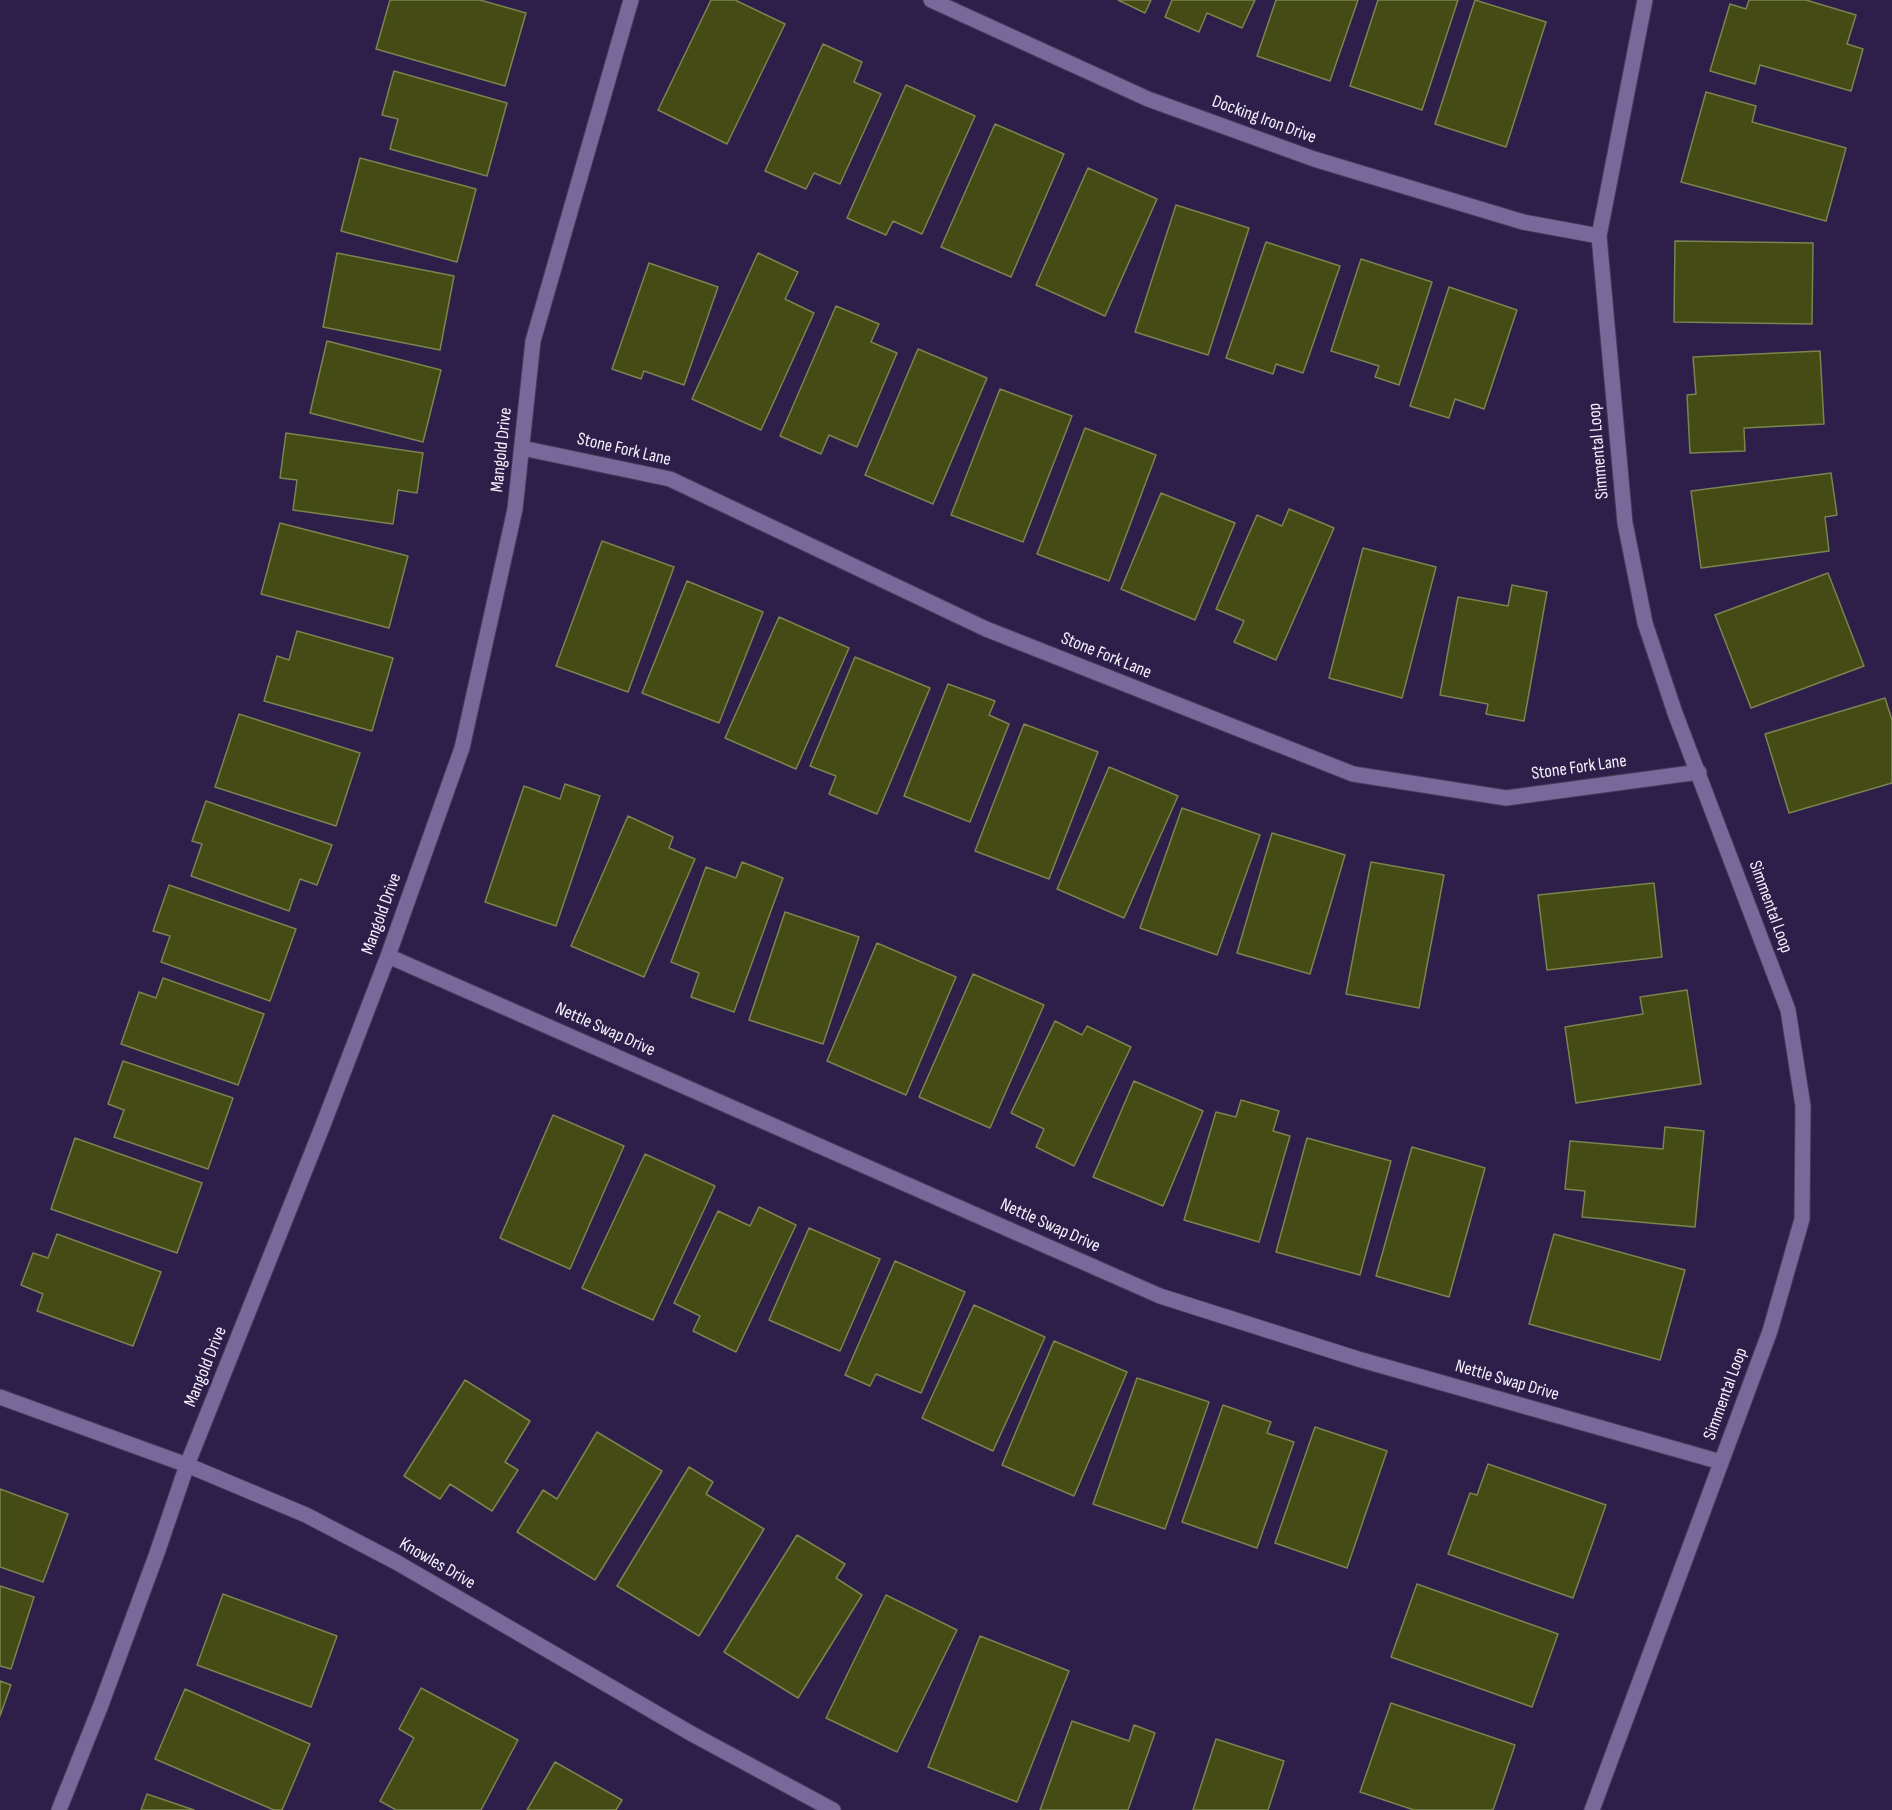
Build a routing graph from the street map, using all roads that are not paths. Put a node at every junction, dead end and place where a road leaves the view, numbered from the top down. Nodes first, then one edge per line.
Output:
1 (631, 0) edge
2 (931, 0) edge
3 (1646, 0) edge
4 (1599, 236) junction
5 (522, 448) junction
6 (1699, 772) junction
7 (388, 956) junction
8 (0, 1396) edge
9 (1721, 1462) junction
10 (187, 1465) junction
11 (59, 1810) edge
12 (833, 1810) edge
13 (1592, 1810) edge

1 - 5 street, Mangold Drive
2 - 4 street, Docking Iron Drive
3 - 4 street, Simmental Loop
4 - 6 street, Simmental Loop
5 - 6 street, Stone Fork Lane
5 - 7 street, Mangold Drive
6 - 9 street, Simmental Loop
7 - 9 street, Nettle Swap Drive
7 - 10 street, Mangold Drive
8 - 10 street, Knowles Drive
9 - 13 street, Simmental Loop
10 - 11 street, Mangold Drive
10 - 12 street, Knowles Drive

